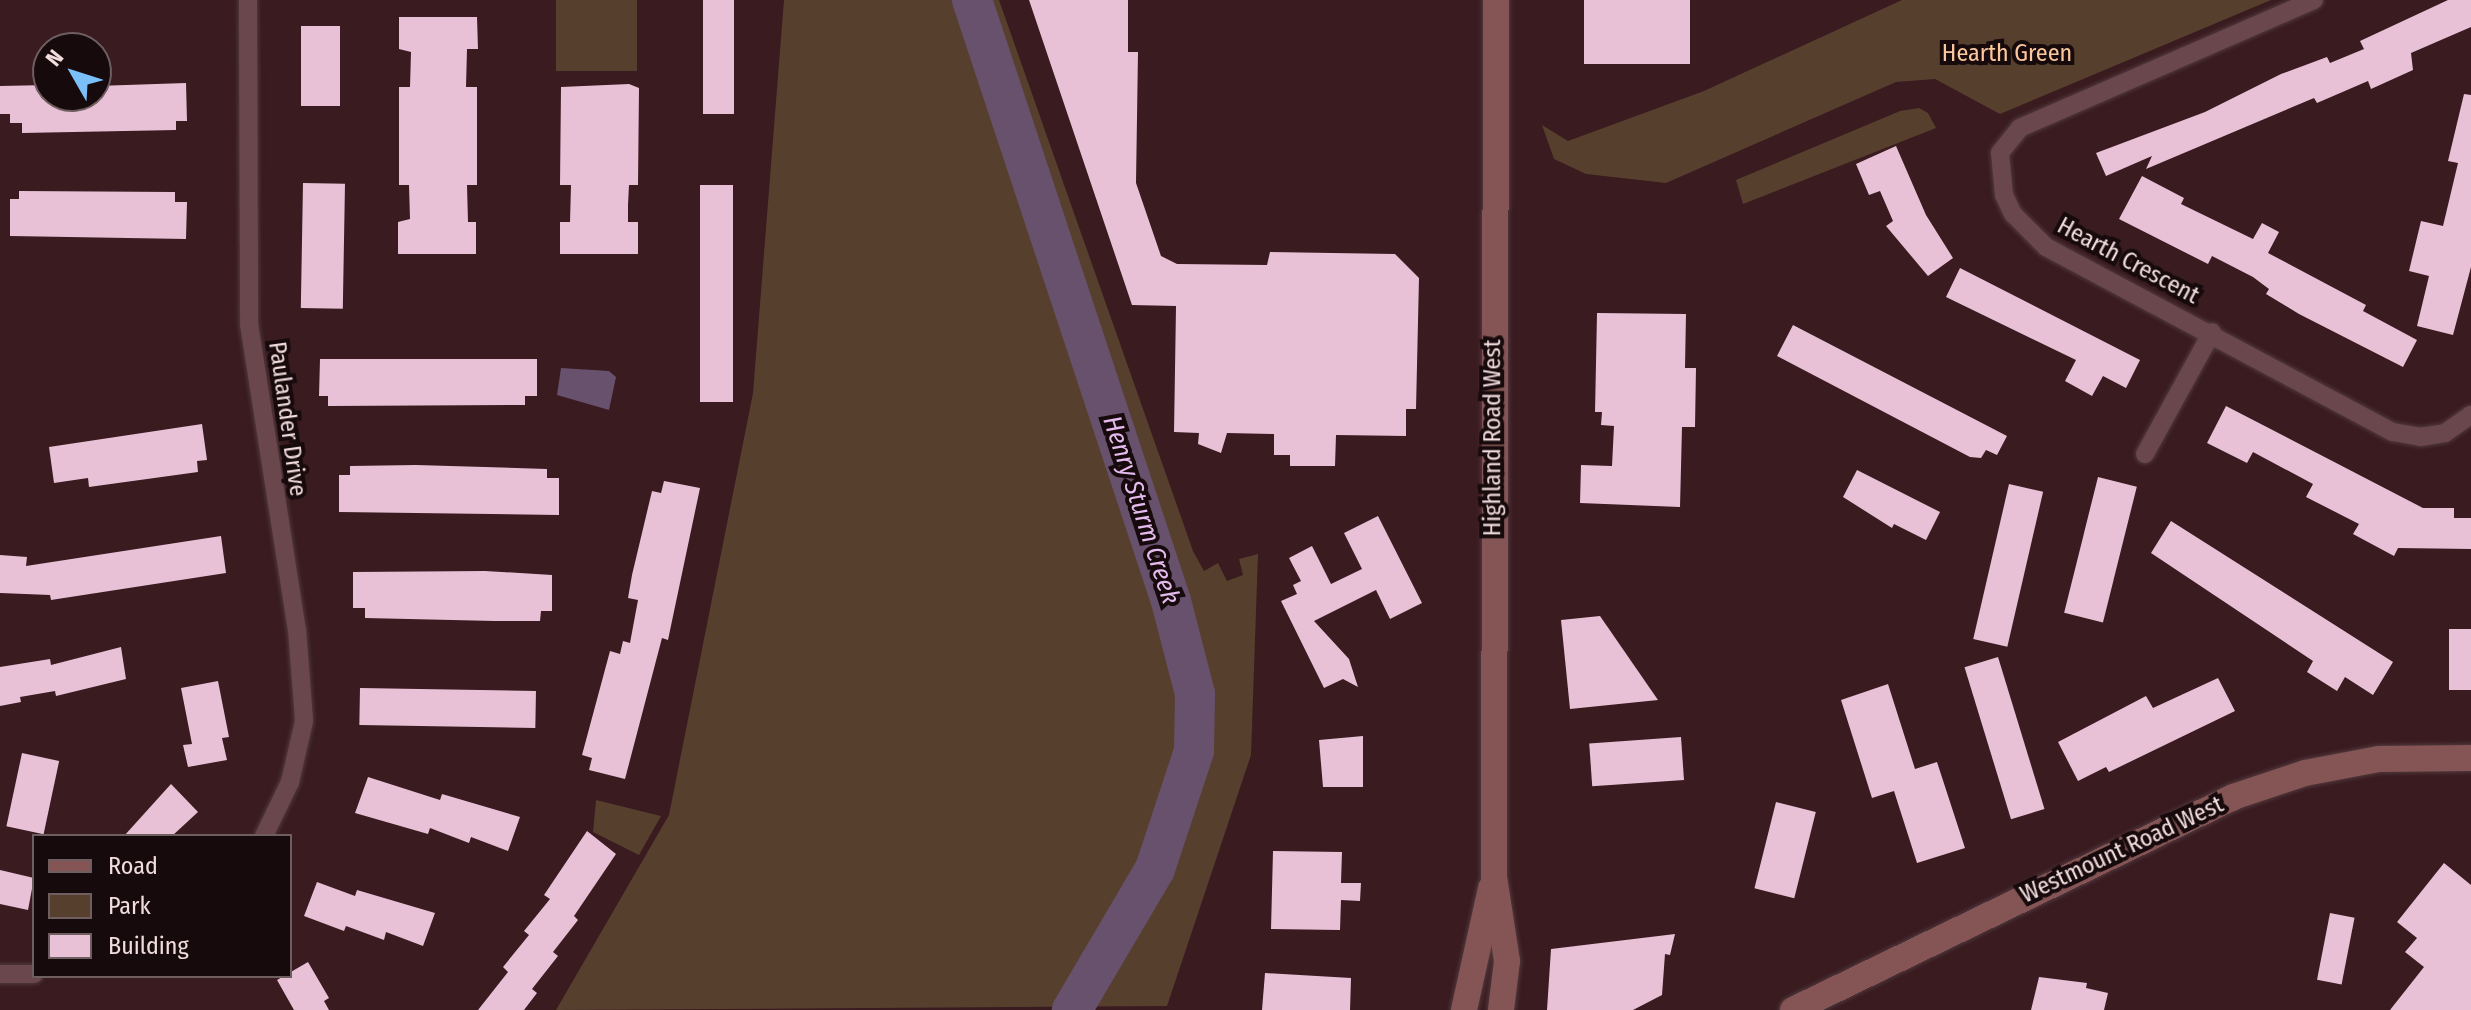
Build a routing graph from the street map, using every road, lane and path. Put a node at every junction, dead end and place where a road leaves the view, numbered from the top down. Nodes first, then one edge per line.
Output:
1 (248, 0) edge
2 (1496, 0) edge
3 (2314, 0) edge
4 (2212, 332) junction
5 (2471, 415) edge
6 (2145, 454) dead end
7 (2471, 758) edge
8 (265, 834) edge
9 (1494, 877) junction
10 (0, 974) edge
11 (32, 974) edge
12 (1832, 1002) edge
13 (1464, 1010) edge
14 (1501, 1010) edge
15 (1793, 1010) edge

1 - 8 street, Paulander Drive
2 - 9 main road, Highland Road West
3 - 4 street, Hearth Crescent
4 - 5 street, Hearth Crescent
4 - 6 street
7 - 12 main road, Westmount Road West
9 - 13 main road, Highland Road West
9 - 14 main road, Highland Road West
10 - 11 street
12 - 15 main road, Westmount Road West

